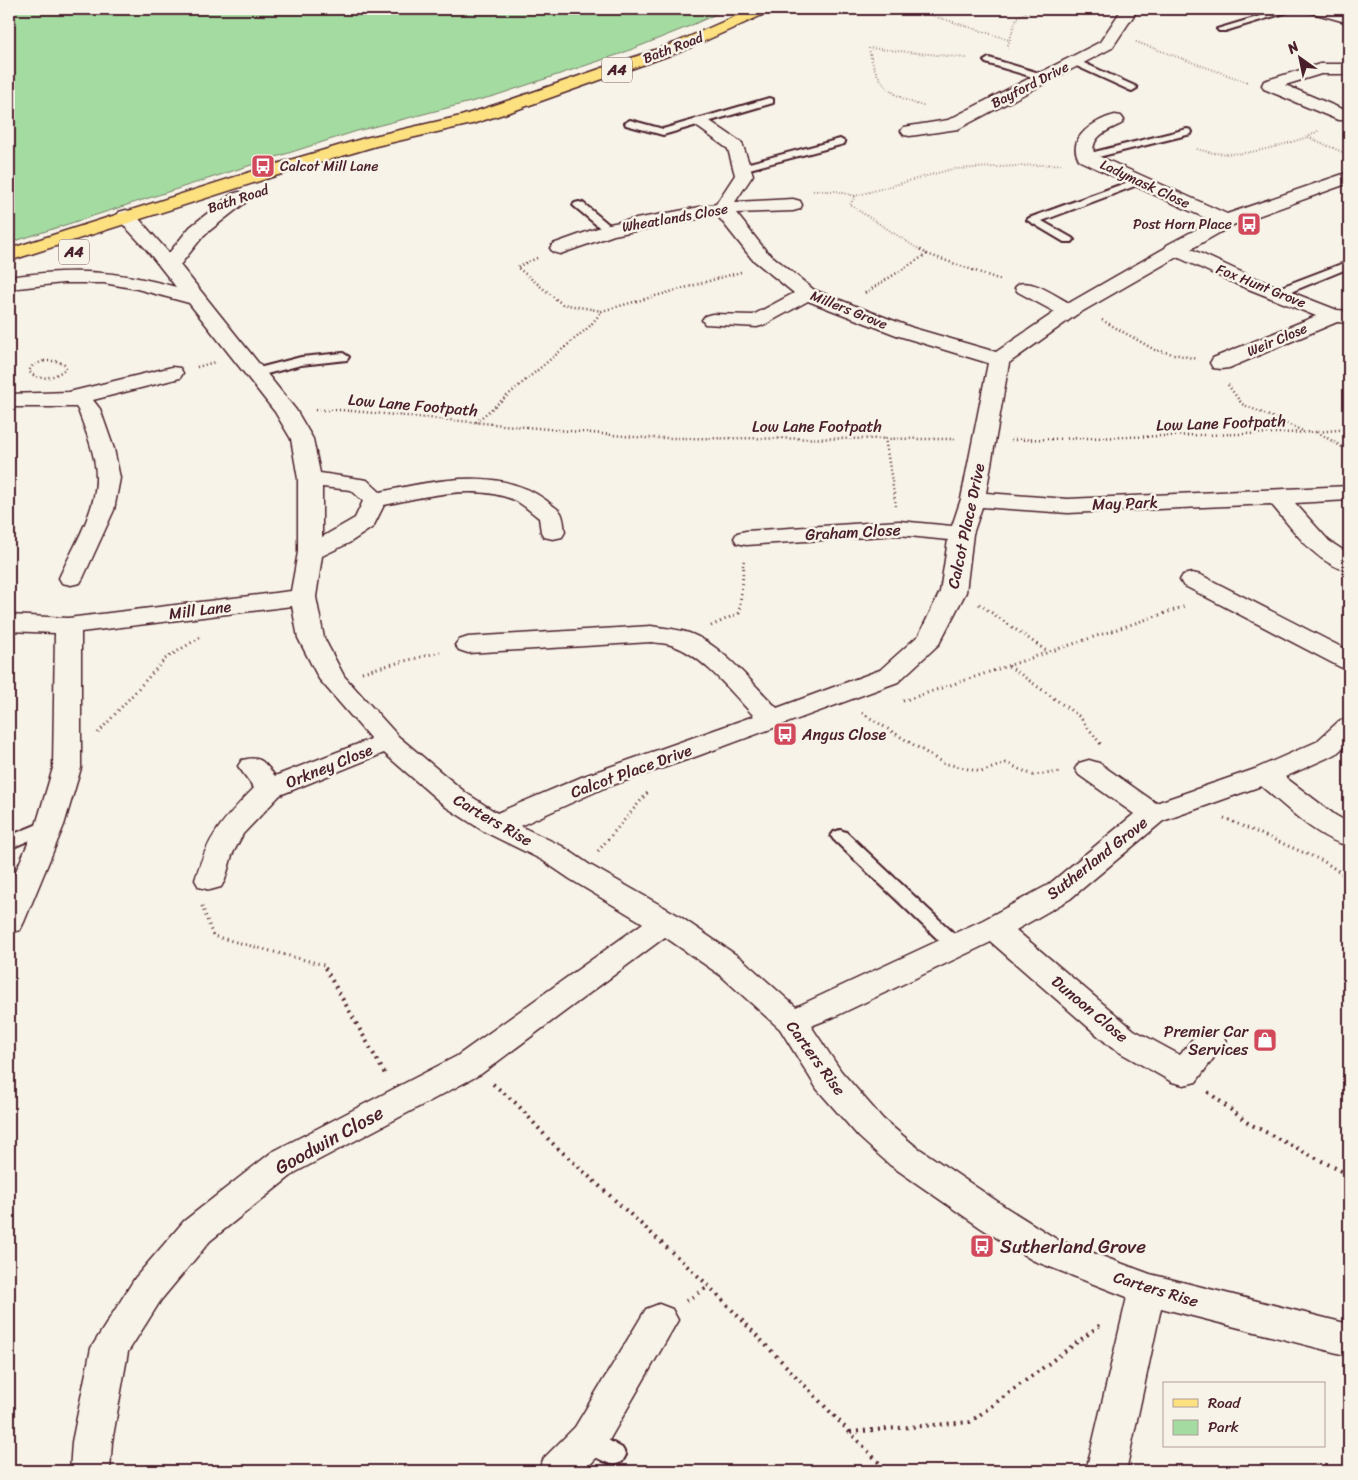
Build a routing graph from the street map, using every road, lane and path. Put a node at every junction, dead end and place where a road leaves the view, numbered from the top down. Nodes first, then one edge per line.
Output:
1 (764, 9) edge
2 (917, 9) edge
3 (1035, 9) edge
4 (1130, 9) edge
5 (1293, 9) edge
6 (1314, 9) edge
7 (1349, 18) edge
8 (1222, 29) dead end
9 (1112, 34) junction
10 (1010, 40) junction
11 (988, 61) joint
12 (1075, 62) junction
13 (1002, 65) junction
14 (1349, 69) edge
15 (1046, 78) junction
16 (1270, 85) junction
17 (1132, 88) dead end
18 (769, 101) dead end
19 (973, 114) junction
20 (1344, 116) joint
21 (466, 120) junction
22 (1115, 120) dead end
23 (630, 122) dead end
24 (701, 123) junction
25 (910, 131) dead end
26 (1188, 132) dead end
27 (1308, 137) junction
28 (1169, 138) junction
29 (840, 142) dead end
30 (1349, 155) edge
31 (1092, 160) junction
32 (742, 168) junction
33 (1346, 180) edge
34 (1139, 181) junction
35 (808, 191) dead end
36 (855, 196) junction
37 (239, 198) junction
38 (579, 205) dead end
39 (793, 205) dead end
40 (722, 208) junction
41 (1226, 221) junction
42 (133, 223) junction
43 (609, 230) junction
44 (1068, 240) dead end
45 (560, 248) joint
46 (1174, 249) junction
47 (927, 254) junction
48 (9, 255) edge
49 (770, 264) junction
50 (1349, 264) edge
51 (169, 266) junction
52 (9, 274) edge
53 (9, 282) edge
54 (1025, 288) joint
55 (807, 294) junction
56 (1277, 294) junction
57 (196, 299) junction
58 (841, 307) junction
59 (1073, 309) junction
60 (602, 311) junction
61 (1342, 316) edge
62 (712, 320) dead end
63 (343, 357) dead end
64 (999, 360) junction
65 (248, 364) junction
66 (1221, 364) junction
67 (33, 365) joint
68 (172, 373) joint
69 (69, 399) junction
70 (9, 400) edge
71 (285, 410) junction
72 (476, 422) junction
73 (1349, 429) edge
74 (1304, 432) junction
75 (1317, 432) junction
76 (885, 438) junction
77 (985, 441) junction
78 (1349, 451) edge
79 (310, 479) junction
80 (1349, 493) edge
81 (1278, 497) junction
82 (973, 499) junction
83 (375, 500) junction
84 (899, 528) junction
85 (553, 532) dead end
86 (961, 534) junction
87 (746, 538) joint
88 (310, 552) junction
89 (1349, 564) edge
90 (71, 578) dead end
91 (1192, 580) dead end
92 (954, 586) junction
93 (1220, 594) junction
94 (303, 597) junction
95 (9, 623) edge
96 (68, 626) junction
97 (205, 634) dead end
98 (681, 639) junction
99 (468, 645) joint
100 (1048, 653) junction
101 (1349, 661) edge
102 (1009, 666) junction
103 (332, 680) junction
104 (897, 702) dead end
105 (870, 710) dead end
106 (773, 719) junction
107 (1349, 727) edge
108 (389, 743) junction
109 (682, 752) junction
110 (252, 766) dead end
111 (67, 768) junction
112 (1089, 768) junction
113 (1265, 775) junction
114 (270, 789) junction
115 (1186, 802) junction
116 (1153, 814) junction
117 (50, 824) junction
118 (495, 825) junction
119 (840, 836) dead end
120 (1349, 836) edge
121 (9, 843) edge
122 (580, 872) junction
123 (1349, 878) edge
124 (210, 880) joint
125 (9, 922) edge
126 (665, 922) junction
127 (994, 928) junction
128 (956, 946) junction
129 (791, 1021) junction
130 (1210, 1041) dead end
131 (469, 1065) junction
132 (1184, 1072) junction
133 (400, 1101) junction
134 (1349, 1175) edge
135 (1147, 1289) junction
136 (659, 1320) dead end
137 (1349, 1340) edge
138 (850, 1432) junction
139 (90, 1471) edge
140 (558, 1471) edge
141 (887, 1471) edge
142 (1106, 1471) edge

1 - 21 main road, Bath Road / A4
2 - 10 path
3 - 10 path
4 - 9 street, Bayford Drive
5 - 8 lane
6 - 7 street
9 - 12 street, Bayford Drive
9 - 16 path
10 - 13 path
11 - 13 lane
11 - 19 path
12 - 15 street, Bayford Drive
12 - 17 lane
13 - 15 lane
14 - 16 street
15 - 19 street, Bayford Drive
16 - 20 street
18 - 24 lane
19 - 25 street, Bayford Drive
20 - 27 path
21 - 37 main road, Bath Road / A4
21 - 42 main road, Bath Road / A4
22 - 31 street, Ladymask Close
23 - 24 lane
24 - 32 street
26 - 28 lane
27 - 28 path
27 - 30 path
28 - 31 lane
29 - 32 lane
31 - 34 street, Ladymask Close
31 - 36 path
32 - 40 street
33 - 41 street
34 - 41 street, Ladymask Close
34 - 44 lane
35 - 36 path
36 - 47 path
37 - 42 main road, Bath Road / A4
37 - 51 street
38 - 43 lane
39 - 40 street, Wheatlands Close
40 - 43 street, Wheatlands Close
40 - 49 street, Millers Grove
41 - 46 street
42 - 48 main road, Bath Road / A4
42 - 51 street
42 - 52 main road, Bath Road / A4
43 - 45 street, Wheatlands Close
45 - 60 path
46 - 56 street, Fox Hunt Grove
46 - 59 street
47 - 54 path
47 - 58 path
49 - 55 street, Millers Grove
49 - 60 path
50 - 56 lane
51 - 57 street
53 - 57 street
54 - 59 street
55 - 58 street, Millers Grove
55 - 62 street
56 - 61 street, Fox Hunt Grove
57 - 65 street
58 - 64 street, Millers Grove
59 - 64 street
59 - 66 path
60 - 72 path
61 - 66 street, Weir Close
63 - 65 lane
64 - 77 street, Calcot Place Drive
65 - 68 path
65 - 71 street
66 - 74 path
67 - 67 path
68 - 69 street
69 - 70 street
69 - 90 street
71 - 72 path, Low Lane Footpath
71 - 79 street
72 - 76 path, Low Lane Footpath
73 - 75 path, Low Lane Footpath
74 - 75 path, Low Lane Footpath
74 - 77 path, Low Lane Footpath
75 - 78 path
76 - 77 path, Low Lane Footpath
76 - 84 path
77 - 82 street, Calcot Place Drive
79 - 83 street
79 - 88 street
80 - 81 street, May Park
81 - 82 street, May Park
81 - 89 street
82 - 86 street, Calcot Place Drive
83 - 85 street
83 - 88 street
84 - 86 street, Graham Close
84 - 87 street, Graham Close
86 - 92 street, Calcot Place Drive
87 - 98 path
88 - 94 street
91 - 93 street
92 - 100 path
92 - 106 street, Calcot Place Drive
93 - 100 path
93 - 101 street
94 - 96 street, Mill Lane
94 - 103 street, Carters Rise
95 - 96 street, Mill Lane
96 - 111 street
97 - 111 path
98 - 99 street
98 - 106 street
99 - 103 path
100 - 102 path
102 - 104 path
102 - 112 path
103 - 108 street, Carters Rise
105 - 112 path
106 - 109 street, Calcot Place Drive
107 - 113 street, Sutherland Grove
108 - 114 street, Orkney Close
108 - 118 street, Carters Rise
109 - 118 street, Calcot Place Drive
109 - 122 path
110 - 114 street, Orkney Close
111 - 117 street
112 - 116 street
113 - 115 street, Sutherland Grove
113 - 120 street
114 - 124 street, Orkney Close
115 - 116 street, Sutherland Grove
115 - 123 path
116 - 127 street, Sutherland Grove
117 - 121 lane
117 - 125 street
118 - 122 street, Carters Rise
119 - 128 lane
122 - 126 street, Carters Rise
124 - 133 path
126 - 129 street, Carters Rise
126 - 131 street, Goodwin Close
127 - 128 street, Sutherland Grove
127 - 132 street, Dunoon Close
128 - 129 street, Sutherland Grove
129 - 135 street, Carters Rise
130 - 132 street
131 - 133 street, Goodwin Close
131 - 138 path
132 - 134 path
133 - 139 street, Goodwin Close
135 - 137 street, Carters Rise
135 - 138 path
135 - 142 street
136 - 140 street
138 - 141 path

